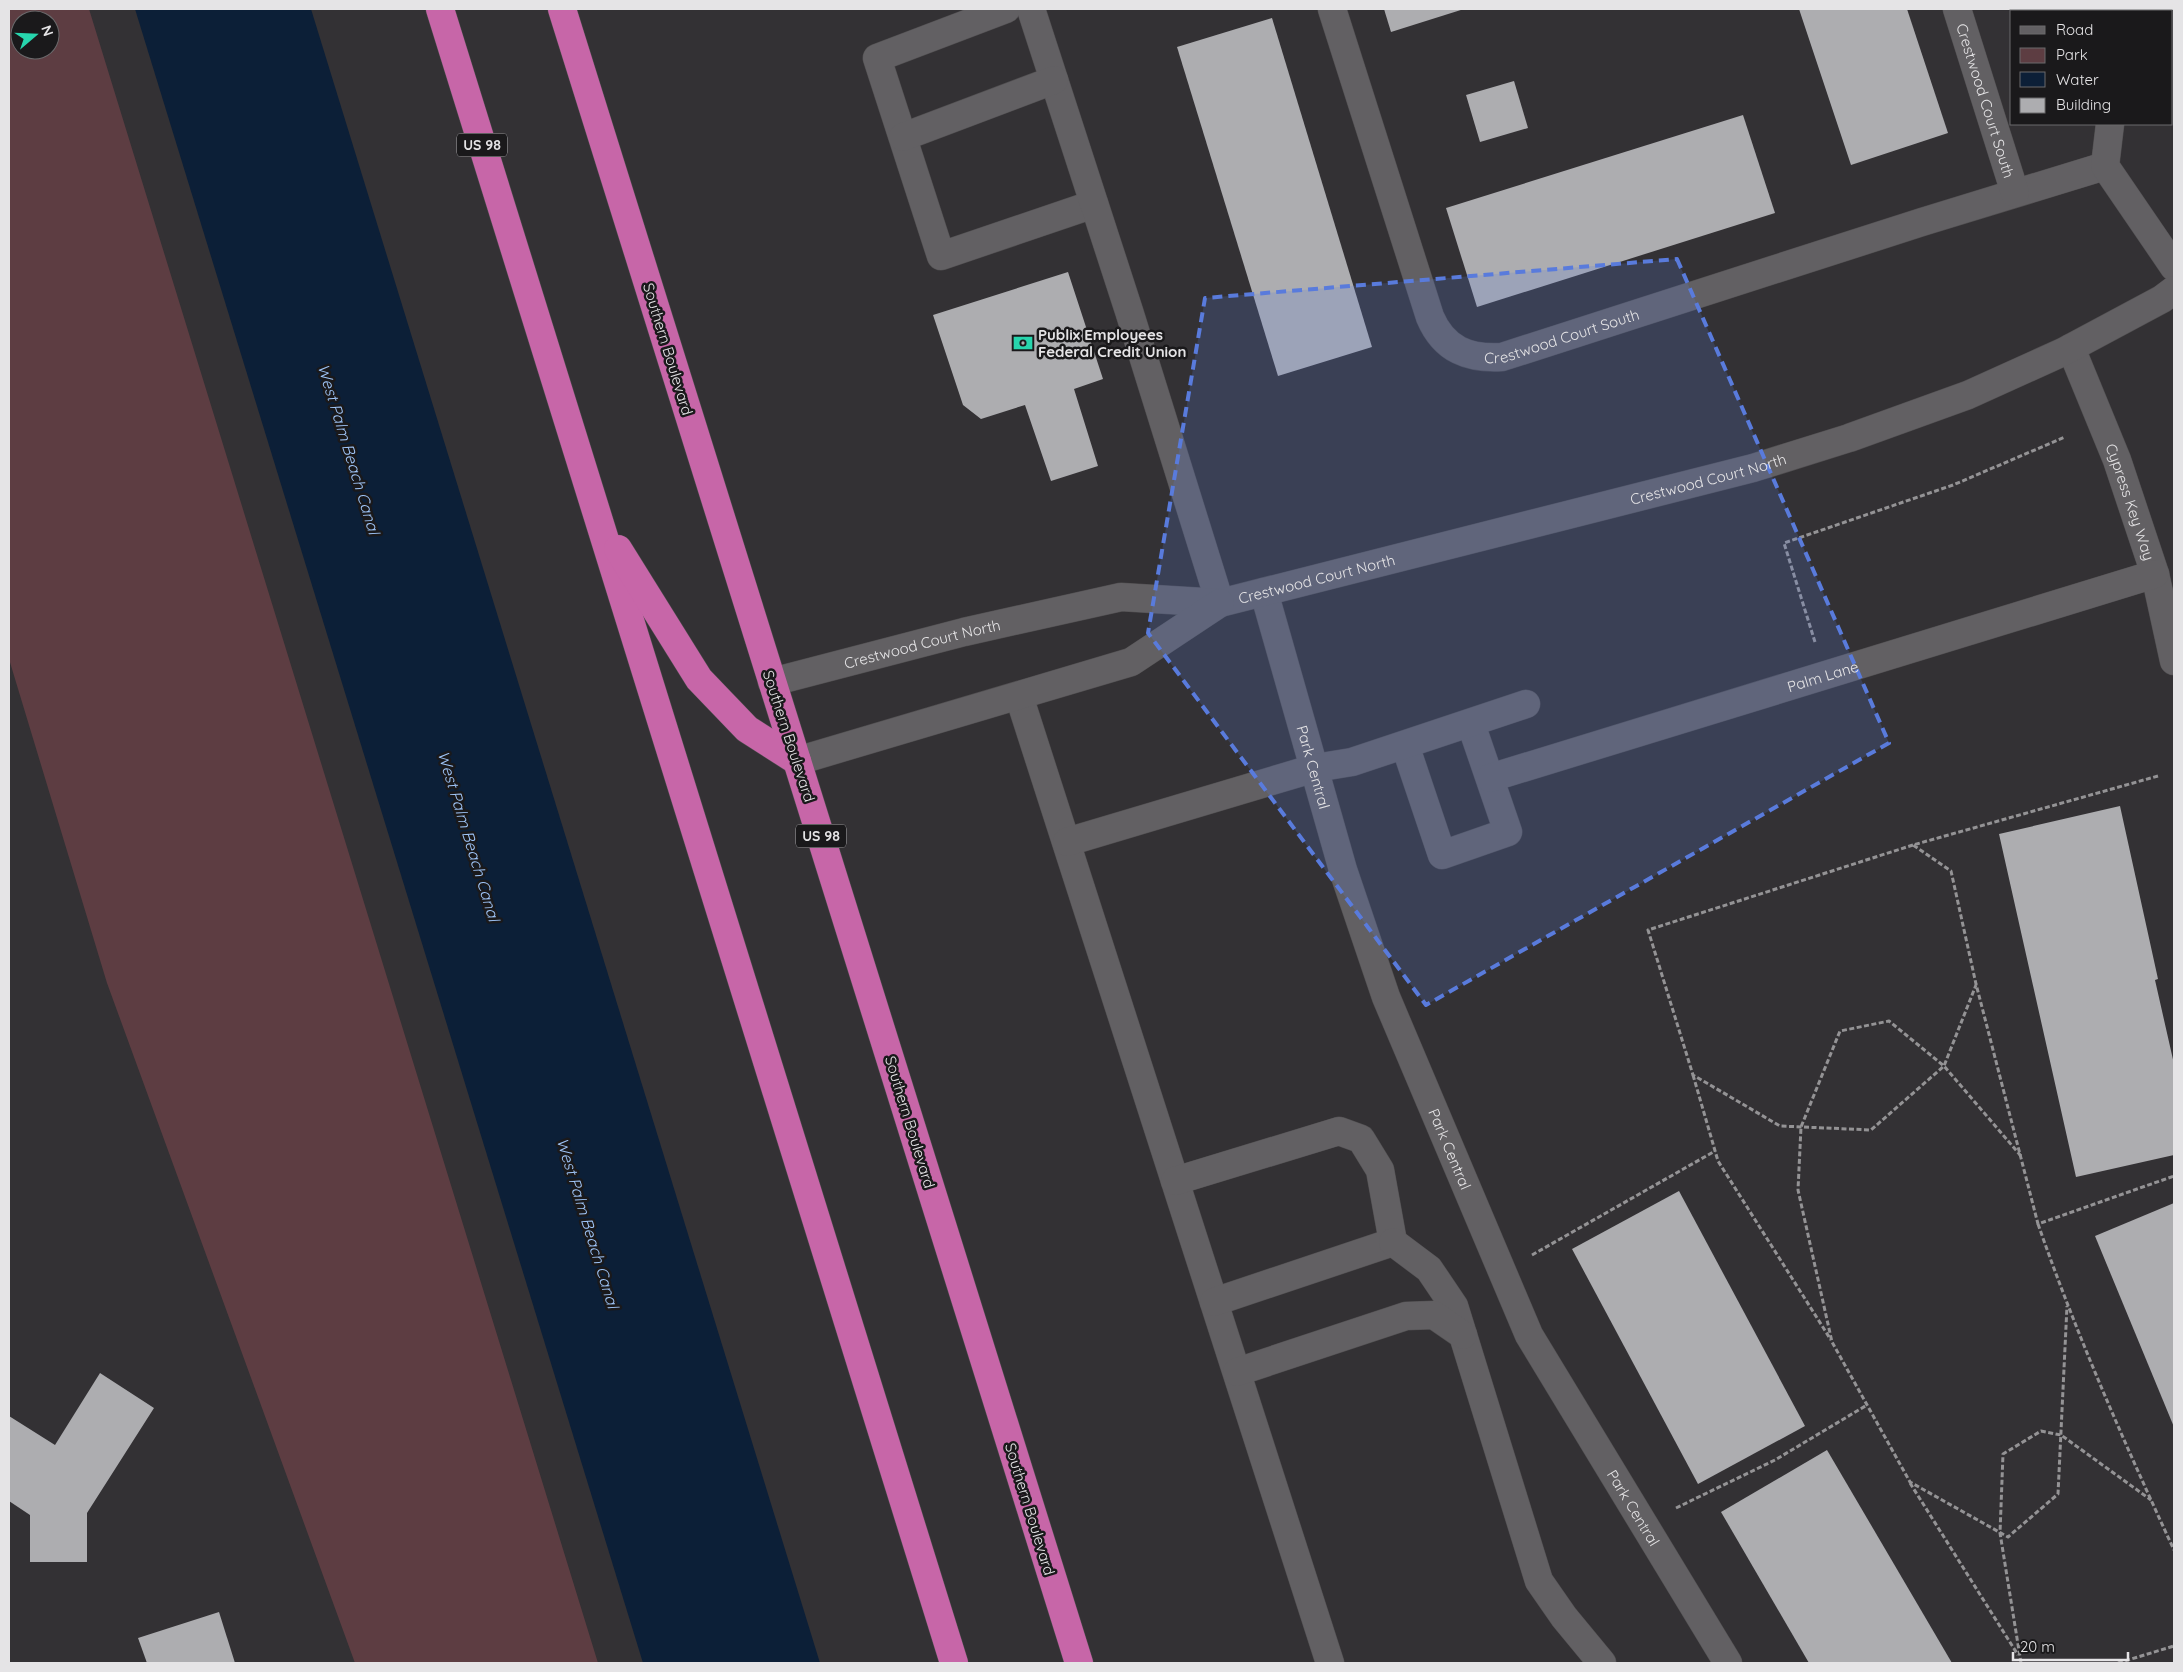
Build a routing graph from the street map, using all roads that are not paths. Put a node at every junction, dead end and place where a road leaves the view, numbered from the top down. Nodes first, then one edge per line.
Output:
1 (440, 9) edge
2 (562, 9) edge
3 (1006, 9) edge
4 (1031, 9) edge
5 (1332, 9) edge
6 (1957, 9) edge
7 (1054, 80) junction
8 (2110, 125) edge
9 (903, 137) junction
10 (2105, 166) junction
11 (2015, 193) junction
12 (1094, 204) junction
13 (2174, 267) edge
14 (2174, 290) edge
15 (2072, 348) junction
16 (597, 516) junction
17 (2155, 574) junction
18 (1264, 592) junction
19 (1220, 603) junction
20 (2174, 661) edge
21 (772, 682) junction
22 (1019, 696) junction
23 (1526, 704) dead end
24 (1472, 724) junction
25 (1405, 745) junction
26 (797, 761) junction
27 (1315, 768) junction
28 (1490, 778) junction
29 (1067, 842) junction
30 (1175, 1181) junction
31 (1393, 1242) junction
32 (1214, 1302) junction
33 (1463, 1335) junction
34 (1237, 1372) junction
35 (954, 1663) edge
36 (1078, 1663) edge
37 (1330, 1663) edge
38 (1602, 1663) edge
39 (1728, 1663) edge

1 - 16 highway, US 98
2 - 21 highway, Southern Boulevard / US 98
3 - 9 street
4 - 7 street
5 - 11 street, Crestwood Court South
6 - 11 street, Crestwood Court South
7 - 9 street
7 - 12 street
8 - 10 street
9 - 12 street
10 - 11 street, Crestwood Court South
10 - 13 street
12 - 19 street
14 - 15 street, Crestwood Court North
15 - 17 street, Cypress Key Way
15 - 18 street, Crestwood Court North
16 - 26 highway
16 - 35 highway, US 98
17 - 20 street, Cypress Key Way
17 - 28 street, Palm Lane
18 - 19 street, Crestwood Court North
18 - 27 street, Park Central
19 - 21 street, Crestwood Court North
19 - 22 street, Crestwood Court North
21 - 26 highway, Southern Boulevard / US 98
22 - 26 street, Crestwood Court North
22 - 29 street
23 - 24 street
24 - 25 street
24 - 28 street
25 - 27 street
25 - 28 street
26 - 36 highway, Southern Boulevard / US 98
27 - 29 street
27 - 39 street, Park Central
29 - 30 street
30 - 31 street
30 - 32 street
31 - 32 street
31 - 33 street
32 - 34 street
33 - 34 street
33 - 38 street
34 - 37 street

